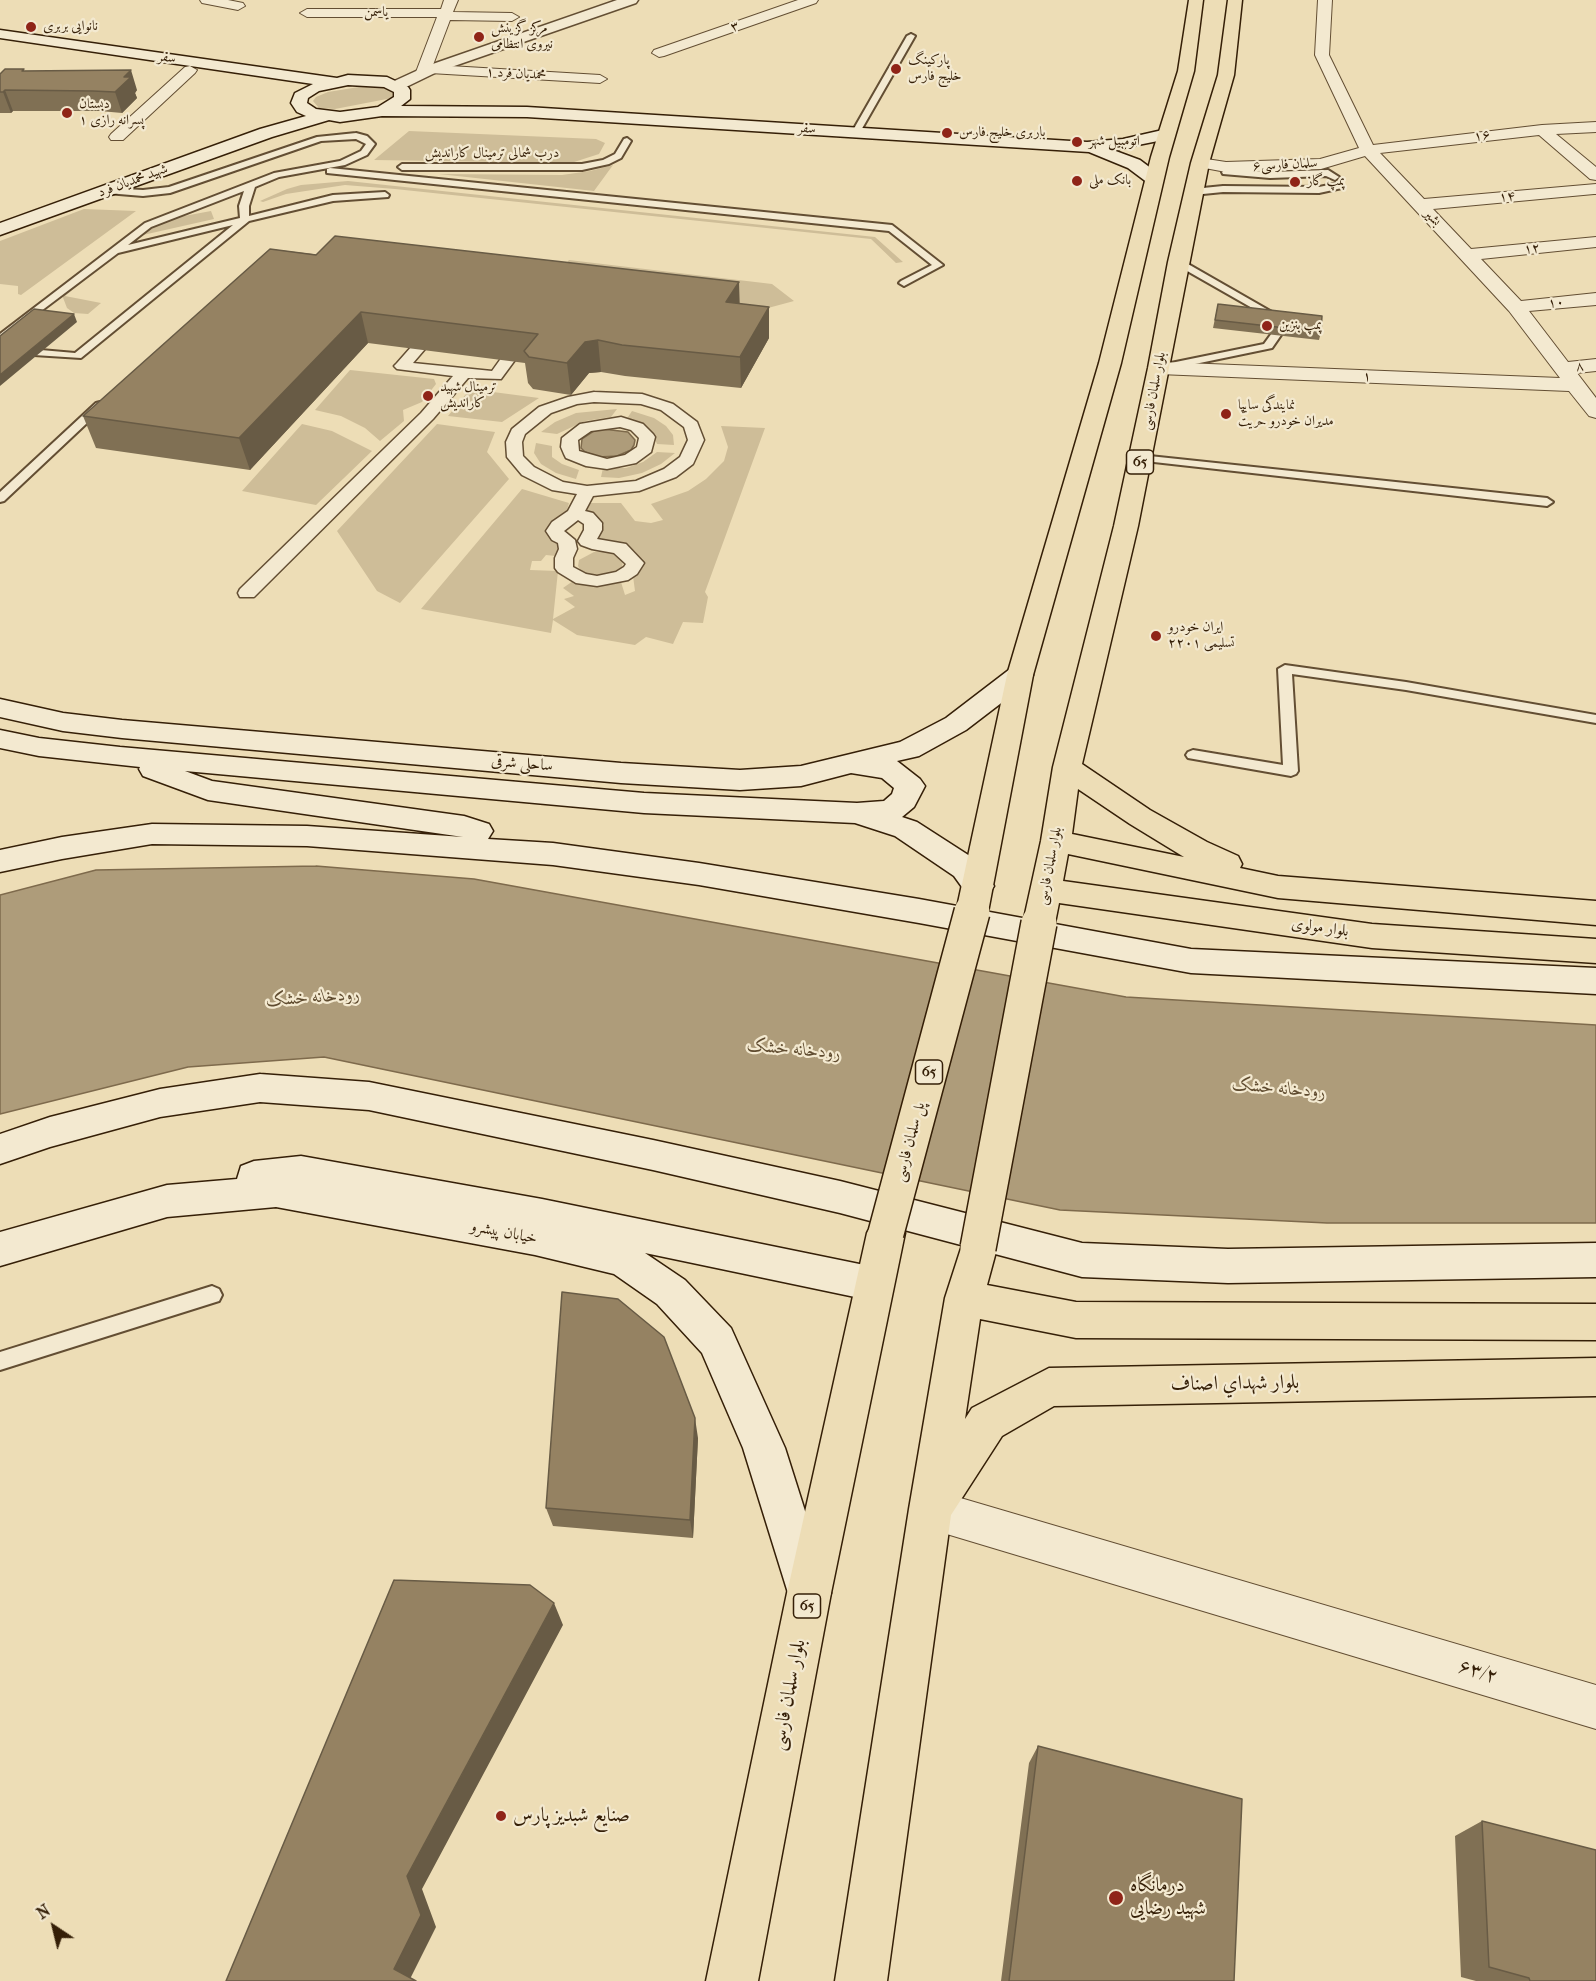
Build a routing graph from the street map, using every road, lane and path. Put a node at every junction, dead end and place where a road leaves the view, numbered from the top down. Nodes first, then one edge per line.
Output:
1 (207, 0) edge
2 (631, 0) edge
3 (811, 0) edge
4 (1196, 0) edge
5 (1235, 0) edge
6 (1325, 0) edge
7 (238, 6) dead end
8 (447, 10) edge
9 (307, 14) dead end
10 (512, 16) dead end
11 (0, 34) edge
12 (911, 36) dead end
13 (0, 44) edge
14 (659, 53) dead end
15 (190, 70) junction
16 (428, 71) junction
17 (600, 79) dead end
18 (334, 82) junction
19 (399, 88) junction
20 (293, 97) junction
21 (382, 111) junction
22 (527, 112) junction
23 (326, 116) junction
24 (1596, 126) edge
25 (1542, 130) junction
26 (856, 132) junction
27 (266, 133) junction
28 (1167, 134) junction
29 (117, 137) dead end
30 (627, 141) dead end
31 (1087, 147) junction
32 (1368, 150) junction
33 (1200, 163) junction
34 (313, 170) junction
35 (346, 172) junction
36 (1226, 172) dead end
37 (1154, 179) junction
38 (1595, 182) edge
39 (251, 184) junction
40 (107, 190) junction
41 (1193, 192) junction
42 (385, 195) dead end
43 (1420, 205) junction
44 (245, 220) junction
45 (0, 229) edge
46 (1596, 242) edge
47 (113, 251) junction
48 (1467, 255) junction
49 (1178, 262) junction
50 (904, 283) dead end
51 (1596, 299) edge
52 (1516, 306) junction
53 (1279, 319) edge
54 (1276, 335) edge
55 (0, 339) edge
56 (417, 349) edge
57 (11, 350) edge
58 (507, 360) edge
59 (1596, 365) edge
60 (1159, 368) junction
61 (464, 373) junction
62 (1569, 377) junction
63 (112, 394) edge
64 (1596, 412) edge
65 (1140, 458) junction
66 (587, 491) junction
67 (0, 498) edge
68 (1547, 502) dead end
69 (575, 514) junction
70 (247, 593) dead end
71 (1020, 675) junction
72 (0, 708) edge
73 (1596, 719) edge
74 (0, 739) edge
75 (1193, 755) dead end
76 (120, 756) junction
77 (853, 764) junction
78 (1067, 766) junction
79 (856, 813) junction
80 (1056, 841) junction
81 (1096, 849) junction
82 (553, 854) junction
83 (0, 861) edge
84 (1278, 887) junction
85 (1086, 895) junction
86 (975, 899) junction
87 (1042, 906) junction
88 (1596, 913) edge
89 (1596, 951) edge
90 (1596, 981) edge
91 (0, 1149) edge
92 (0, 1232) edge
93 (886, 1233) joint
94 (0, 1249) edge
95 (1596, 1260) edge
96 (874, 1284) junction
97 (212, 1295) dead end
98 (964, 1298) junction
99 (1596, 1322) edge
100 (0, 1361) edge
101 (1596, 1377) edge
102 (930, 1509) junction
103 (810, 1593) junction
104 (1596, 1707) edge
105 (732, 1981) edge
106 (861, 1981) edge

1 - 7 street
2 - 16 main road
3 - 14 street, ۳
4 - 28 main road, 65
5 - 33 main road, بلوار سلمان فارسی / 65
6 - 32 street, بشیر
8 - 9 street, یاسمن
8 - 10 street, یاسمن
8 - 16 street
11 - 18 main road, سفر
12 - 26 lane
13 - 15 main road, سفر
15 - 20 main road, سفر
15 - 29 street
16 - 17 street, ۱ محمدیان فرد
16 - 19 main road
18 - 19 main road, سفر
18 - 20 main road
19 - 21 main road
19 - 22 main road, سفر
20 - 23 main road, سفر
20 - 27 main road
21 - 22 main road, سفر
21 - 23 main road, سفر
22 - 26 main road, سفر
23 - 27 main road
24 - 25 street, ۱۶
25 - 32 street, ۱۶
25 - 38 street
26 - 31 main road, سفر
27 - 40 main road, شهید محمدیان فرد
28 - 31 main road, سفر
28 - 37 main road, 65
30 - 35 lane, درب شمالی ترمینال کاراندیش
31 - 37 main road, سفر
32 - 33 street, سلمان فارسی۶
32 - 43 street, بشیر
33 - 41 main road, بلوار سلمان فارسی / 65
34 - 35 lane
34 - 39 lane
34 - 40 lane
35 - 50 lane
36 - 41 lane
37 - 71 main road, 65
38 - 43 street, ۱۴
39 - 44 lane
39 - 47 lane
40 - 45 main road, شهید محمدیان فرد
41 - 49 main road, بلوار سلمان فارسی / 65
42 - 44 lane
43 - 48 street, بشیر
44 - 47 lane
44 - 57 lane
46 - 48 street, ۱۲
47 - 55 lane
48 - 52 street, بشیر
49 - 53 lane
49 - 60 main road, بلوار سلمان فارسی / 65
51 - 52 street, ۱۰
52 - 62 street, بشیر
54 - 60 lane
56 - 61 street
58 - 61 street
59 - 62 street, ۸
60 - 62 street, ۱
60 - 65 main road, بلوار سلمان فارسی / 65
61 - 70 street
62 - 64 street, بشیر
63 - 67 lane
65 - 68 lane
65 - 78 main road, بلوار سلمان فارسی / 65
66 - 66 street
66 - 69 street
69 - 69 street
71 - 77 main road, ساحلی شرقی
71 - 86 main road, 65
72 - 77 main road, ساحلی شرقی
73 - 75 lane
74 - 76 main road, ساحلی شرقی
76 - 79 main road, ساحلی شرقی
76 - 82 main road
77 - 79 main road
78 - 80 main road, بلوار سلمان فارسی / 65
78 - 84 main road
79 - 86 main road, ساحلی شرقی
80 - 81 main road
80 - 87 main road, بلوار سلمان فارسی / 65
81 - 84 main road
81 - 85 main road
82 - 83 main road
82 - 90 main road
84 - 88 main road
85 - 87 main road, بلوار مولوی
85 - 89 main road, بلوار مولوی
86 - 93 main road, پل سلمان فارسی / 65, bridge
87 - 98 main road, 65, bridge
91 - 95 main road
92 - 96 main road, خیابان پیشرو
93 - 96 main road, بلوار سلمان فارسی / 65
94 - 103 main road, خیابان پیشرو
96 - 103 main road, بلوار سلمان فارسی / 65
97 - 100 lane
98 - 99 main road
98 - 102 main road, 65
101 - 102 main road, بلوار شهداي اصناف
102 - 104 street, ۶۳/۲
102 - 106 main road, 65
103 - 105 main road, بلوار سلمان فارسی / 65

